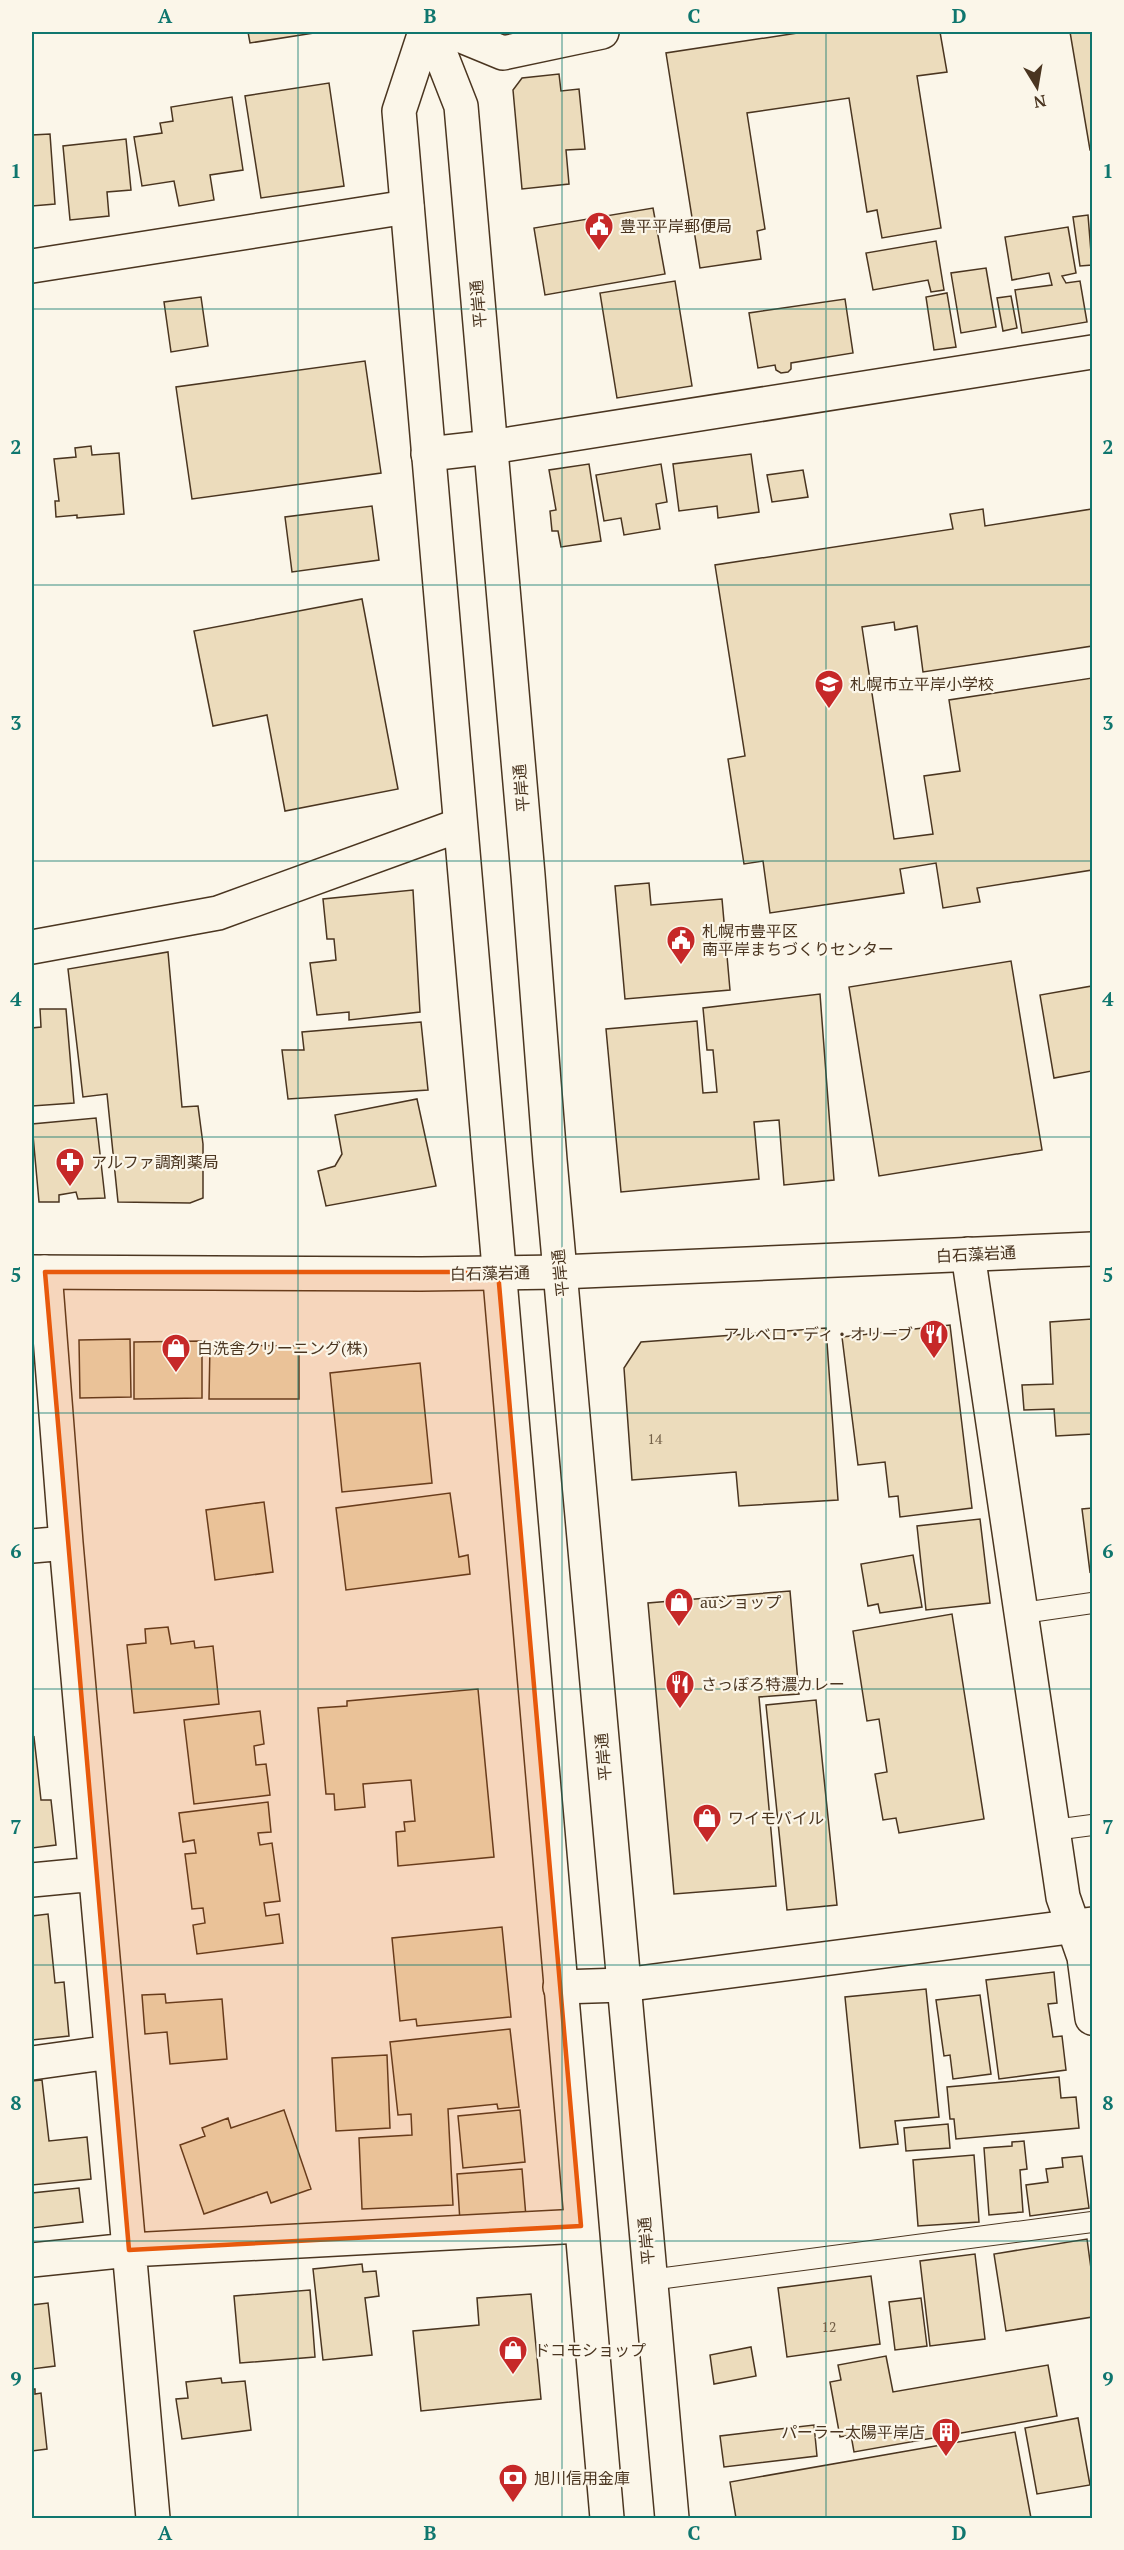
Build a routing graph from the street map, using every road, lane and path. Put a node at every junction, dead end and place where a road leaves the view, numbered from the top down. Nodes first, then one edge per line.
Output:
1 (425, 32) edge
2 (432, 32) edge
3 (452, 32) edge
4 (602, 32) edge
5 (406, 207) junction
6 (32, 266) edge
7 (1092, 352) edge
8 (491, 447) junction
9 (428, 454) junction
10 (460, 825) junction
11 (32, 947) edge
12 (1092, 1249) edge
13 (968, 1254) junction
14 (38, 1272) edge
15 (498, 1272) junction
16 (560, 1272) junction
17 (66, 1543) junction
18 (32, 1546) edge
19 (1092, 1603) edge
20 (1023, 1612) junction
21 (1092, 1825) edge
22 (1053, 1830) junction
23 (95, 1874) junction
24 (32, 1880) edge
25 (1083, 1925) edge
26 (623, 1985) junction
27 (560, 1987) junction
28 (1092, 2018) edge
29 (111, 2052) junction
30 (32, 2063) edge
31 (1092, 2222) edge
32 (581, 2226) junction
33 (129, 2250) junction
34 (32, 2260) edge
35 (650, 2280) junction
36 (153, 2518) edge
37 (607, 2518) edge
38 (672, 2518) edge

1 - 5 main road
2 - 8 main road, 平岸通
3 - 4 main road
5 - 6 main road
5 - 9 main road
7 - 8 main road
8 - 9 main road
8 - 16 main road, 平岸通
9 - 10 main road
10 - 11 main road
10 - 15 main road
12 - 13 main road, 白石藻岩通
13 - 16 main road, 白石藻岩通
13 - 20 main road
14 - 15 main road, 白石藻岩通
14 - 17 main road
15 - 16 main road, 白石藻岩通
15 - 27 main road
16 - 26 main road, 平岸通
17 - 18 main road
17 - 23 main road
19 - 20 lane
20 - 22 main road
21 - 22 lane
22 - 25 main road
23 - 24 main road
23 - 29 main road
25 - 26 main road
25 - 28 main road
26 - 27 main road
26 - 35 main road, 平岸通
27 - 32 main road
29 - 30 main road
29 - 33 main road
31 - 35 lane
32 - 33 main road
32 - 37 main road
33 - 34 main road
33 - 36 main road
35 - 38 main road, 平岸通

